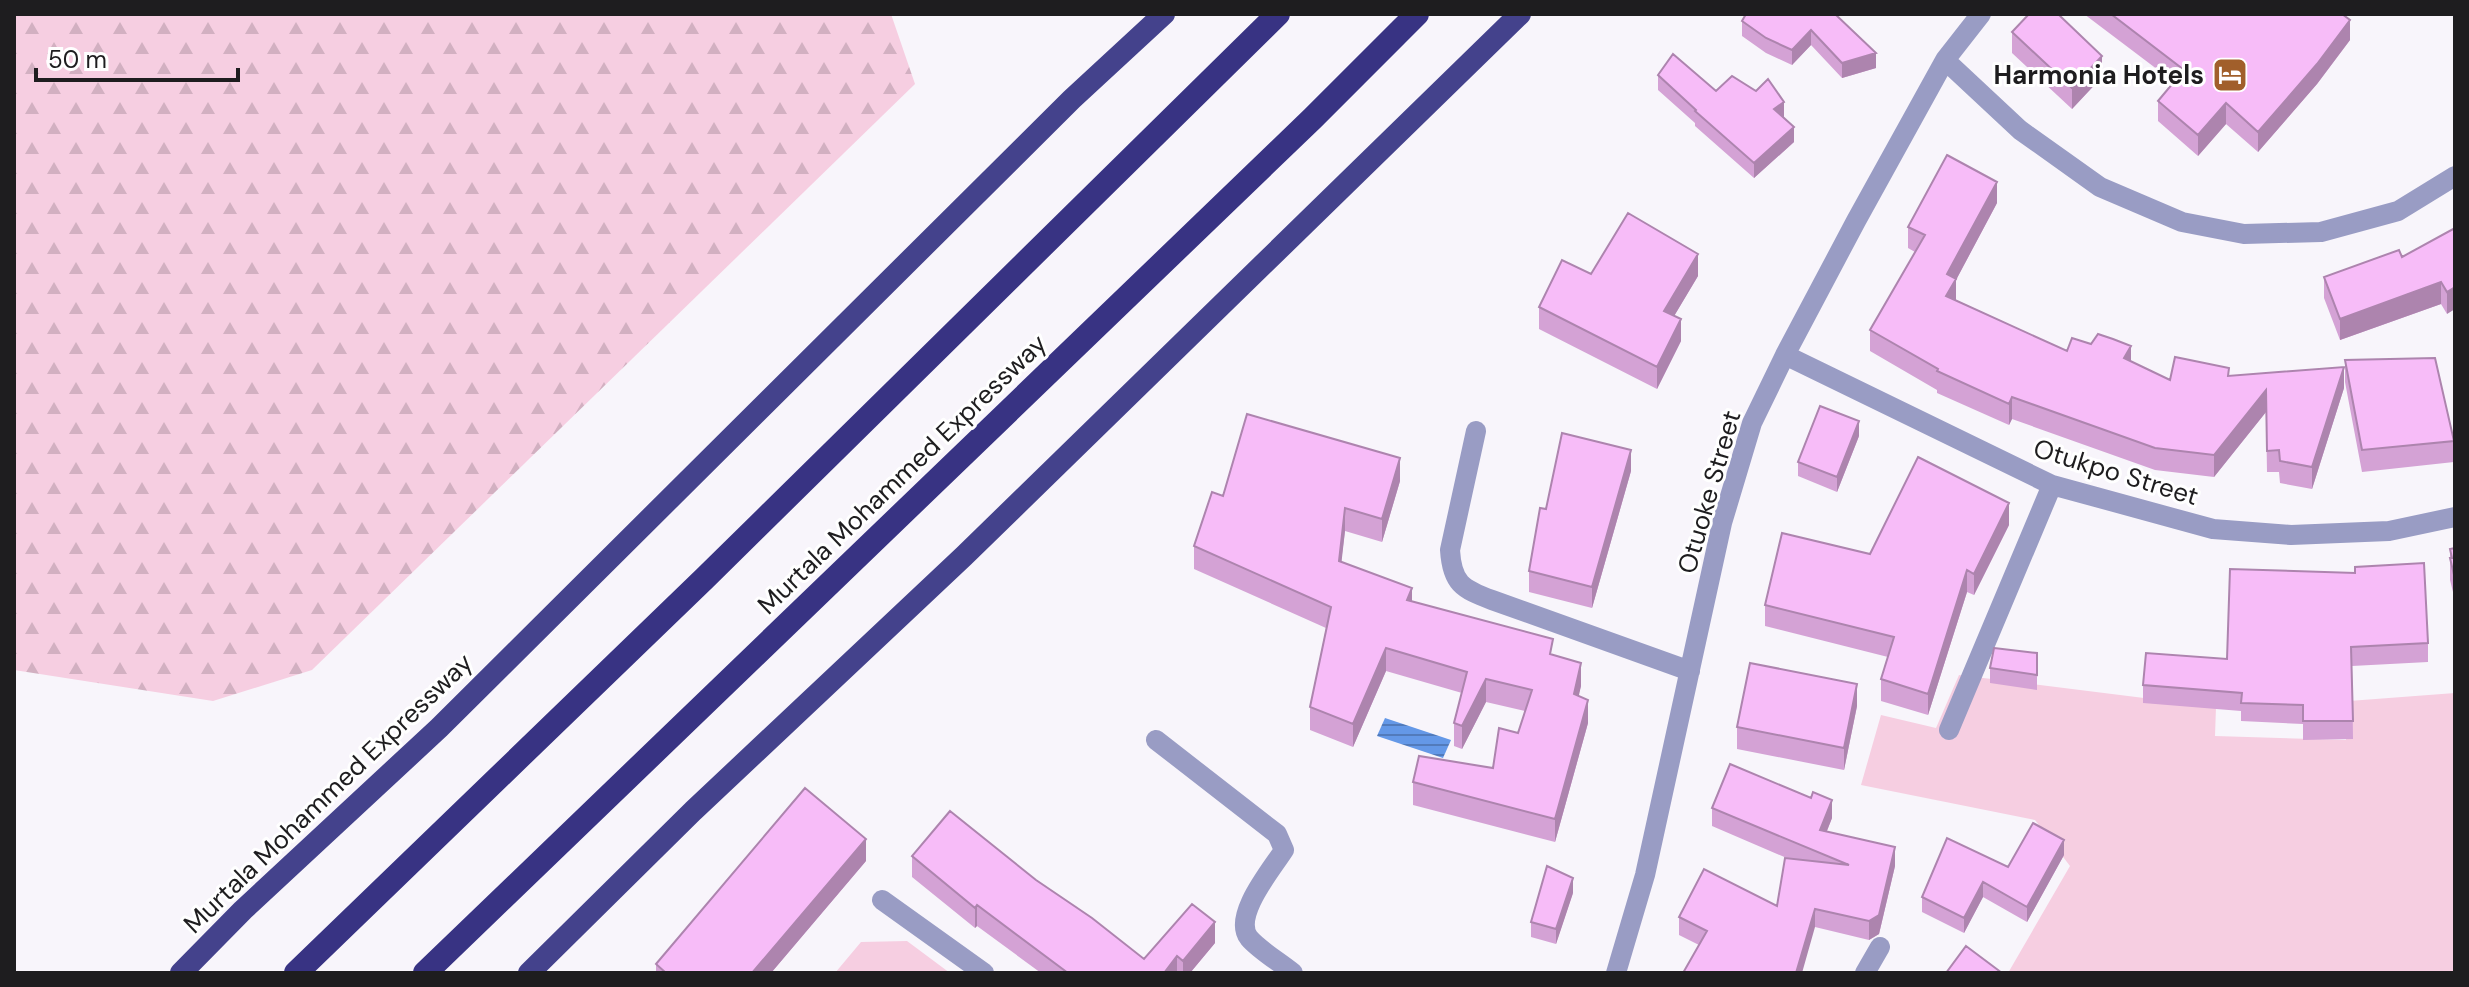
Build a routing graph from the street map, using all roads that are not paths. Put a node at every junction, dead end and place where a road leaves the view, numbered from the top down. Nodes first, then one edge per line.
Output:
1 (1164, 14) edge
2 (1278, 14) edge
3 (1417, 14) edge
4 (1520, 14) edge
5 (1981, 14) edge
6 (1945, 60) junction
7 (2455, 176) edge
8 (1785, 355) junction
9 (1476, 431) dead end
10 (2052, 485) junction
11 (2455, 517) edge
12 (1690, 671) junction
13 (1949, 730) dead end
14 (1156, 740) dead end
15 (882, 900) dead end
16 (1880, 947) dead end
17 (181, 973) edge
18 (296, 973) edge
19 (425, 973) edge
20 (529, 973) edge
21 (984, 973) edge
22 (1293, 973) edge
23 (1616, 973) edge
24 (1865, 973) edge

1 - 17 highway, Murtala Mohammed Expressway
2 - 18 highway
3 - 19 highway, Murtala Mohammed Expressway
4 - 20 highway
5 - 6 street, Otuoke Street
6 - 7 street
6 - 8 street, Otuoke Street
8 - 10 street, Otukpo Street
8 - 12 street, Otuoke Street
9 - 12 street
10 - 11 street, Otukpo Street
10 - 13 street
12 - 23 street, Otuoke Street
14 - 22 street
15 - 21 street
16 - 24 street

